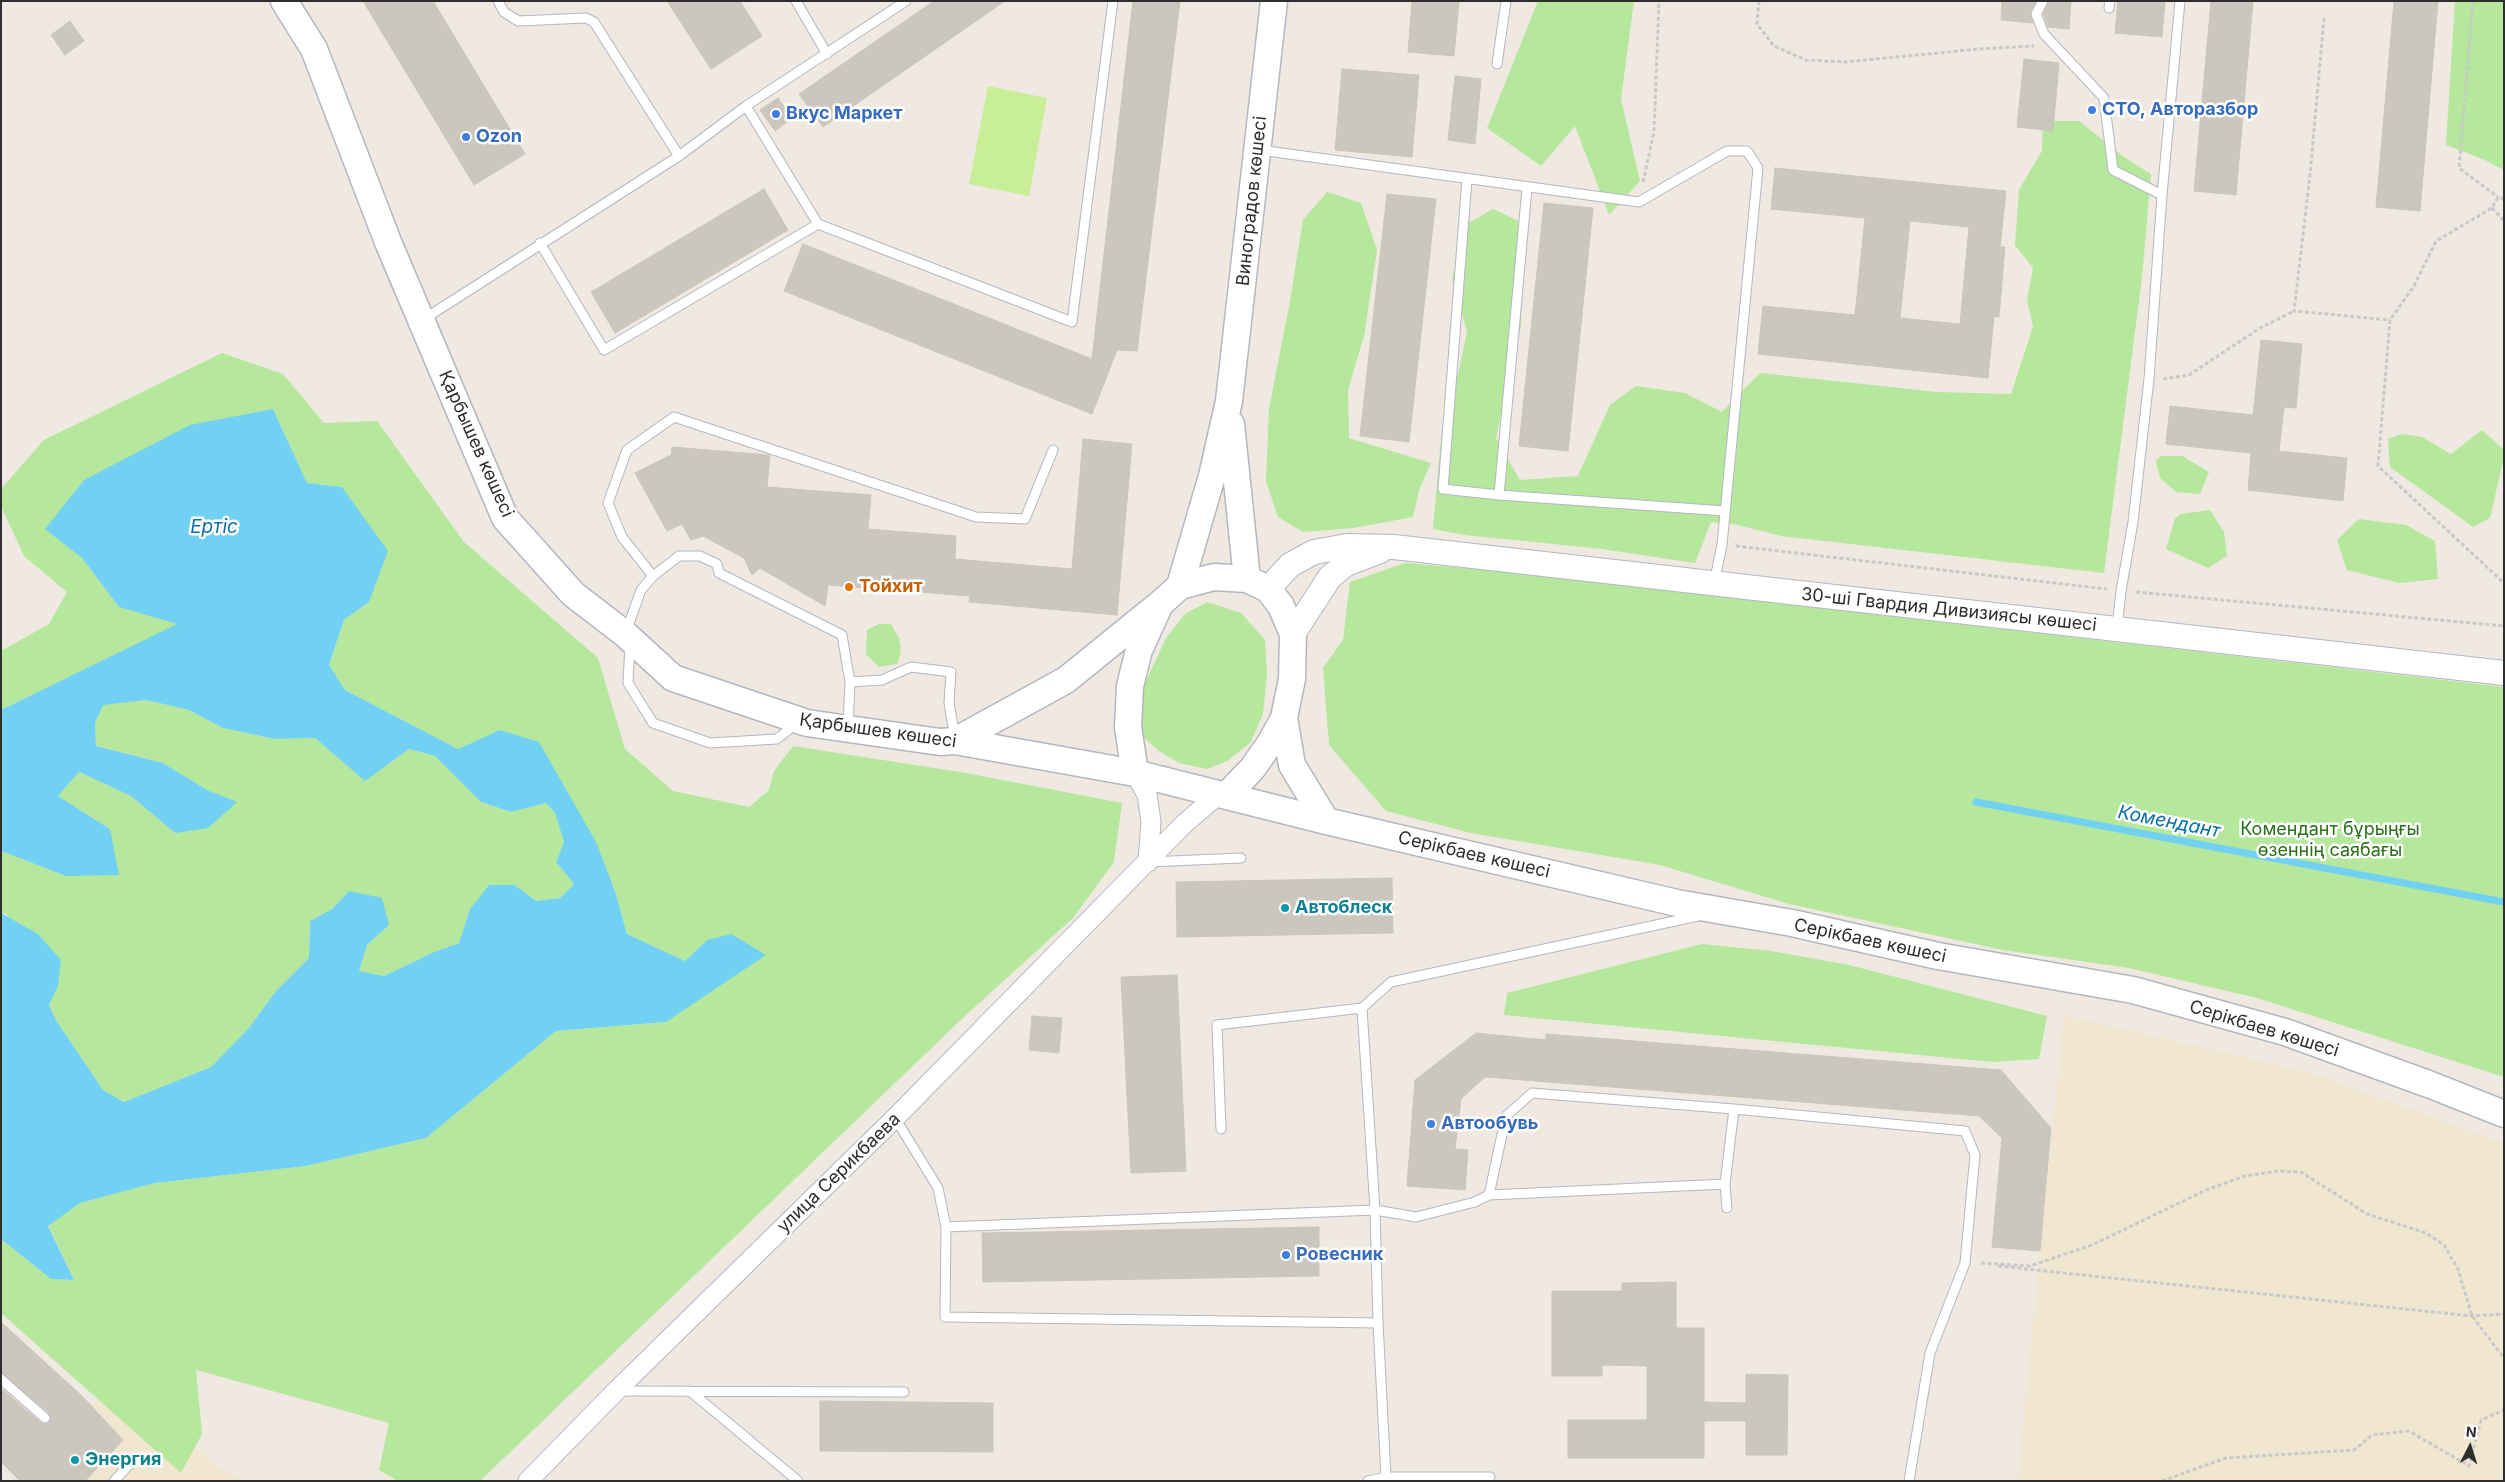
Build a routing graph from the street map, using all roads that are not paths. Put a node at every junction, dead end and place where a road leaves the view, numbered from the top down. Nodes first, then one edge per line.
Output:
1 (284, 1) edge
2 (498, 1) edge
3 (796, 1) edge
4 (906, 1) edge
5 (1113, 1) edge
6 (1274, 1) edge
7 (1506, 1) edge
8 (2043, 1) edge
9 (2180, 1) edge
10 (828, 54) junction
11 (1497, 64) dead end
12 (746, 106) junction
13 (1258, 150) junction
14 (678, 156) junction
15 (1467, 179) junction
16 (1527, 188) junction
17 (2162, 194) junction
18 (818, 224) junction
19 (540, 242) junction
20 (423, 320) junction
21 (1229, 401) junction
22 (1053, 450) dead end
23 (1499, 495) junction
24 (1724, 511) junction
25 (1394, 547) junction
26 (653, 576) junction
27 (1714, 583) junction
28 (1257, 584) junction
29 (1180, 586) junction
30 (1160, 604) junction
31 (2117, 629) junction
32 (1292, 634) junction
33 (628, 637) junction
34 (2504, 674) edge
35 (850, 682) junction
36 (1284, 718) junction
37 (800, 721) junction
38 (848, 729) junction
39 (955, 742) junction
40 (1135, 773) junction
41 (1223, 794) junction
42 (1326, 821) junction
43 (1241, 858) dead end
44 (1148, 862) junction
45 (1722, 911) junction
46 (1362, 1008) junction
47 (1734, 1109) junction
48 (2504, 1114) edge
49 (895, 1118) junction
50 (1221, 1129) dead end
51 (1726, 1184) junction
52 (1489, 1194) junction
53 (1727, 1208) dead end
54 (1375, 1210) junction
55 (946, 1227) junction
56 (1378, 1323) junction
57 (1, 1378) edge
58 (616, 1391) junction
59 (690, 1391) junction
60 (904, 1392) dead end
61 (45, 1418) dead end
62 (130, 1464) dead end
63 (1386, 1477) junction
64 (1490, 1477) dead end
65 (114, 1481) edge
66 (528, 1481) edge
67 (798, 1481) edge
68 (1368, 1481) edge
69 (1909, 1481) edge

1 - 20 main road, Қарбышев көшесі
2 - 14 lane
3 - 10 lane
4 - 10 lane
5 - 18 lane
6 - 13 main road, Виноградов көшесі
7 - 11 lane
8 - 17 lane
9 - 17 lane
10 - 12 lane
12 - 14 lane
12 - 18 lane
13 - 15 lane
13 - 21 main road, Виноградов көшесі
14 - 19 lane
15 - 16 lane
15 - 23 lane
16 - 23 lane
16 - 24 lane
17 - 31 lane
18 - 19 lane
19 - 20 lane
20 - 33 main road, Қарбышев көшесі
21 - 28 main road
21 - 29 main road
22 - 26 lane
23 - 24 lane
24 - 27 lane
25 - 27 street, 30-ші Гвардия Дивизиясы көшесі
25 - 28 street, 30-ші Гвардия Дивизиясы көшесі
25 - 32 street
26 - 33 lane
26 - 35 lane
27 - 31 street, 30-ші Гвардия Дивизиясы көшесі
28 - 29 main road
28 - 32 main road
29 - 30 main road
30 - 39 main road
30 - 40 main road
31 - 34 street, 30-ші Гвардия Дивизиясы көшесі
32 - 36 main road
33 - 37 main road, Қарбышев көшесі
33 - 37 lane
35 - 38 lane
35 - 39 lane
36 - 41 main road
36 - 42 main road
37 - 38 main road, Қарбышев көшесі
38 - 39 main road, Қарбышев көшесі
39 - 40 main road, Қарбышев көшесі
40 - 41 main road, Қарбышев көшесі
40 - 44 street
41 - 42 main road, Серікбаев көшесі
41 - 44 street, улица Серикбаева
42 - 45 main road, Серікбаев көшесі
43 - 44 lane
44 - 49 street, улица Серикбаева
45 - 46 lane
45 - 48 main road, Серікбаев көшесі
46 - 50 lane
46 - 54 lane
47 - 51 lane
47 - 52 lane
47 - 69 lane
49 - 55 lane
49 - 58 street, улица Серикбаева
51 - 52 lane
51 - 53 lane
52 - 54 lane
54 - 55 lane
54 - 56 lane
55 - 56 lane
56 - 63 lane
57 - 61 lane
58 - 59 lane
58 - 66 street, улица Серикбаева
59 - 60 lane
59 - 67 lane
62 - 65 lane
63 - 64 lane
63 - 68 lane

